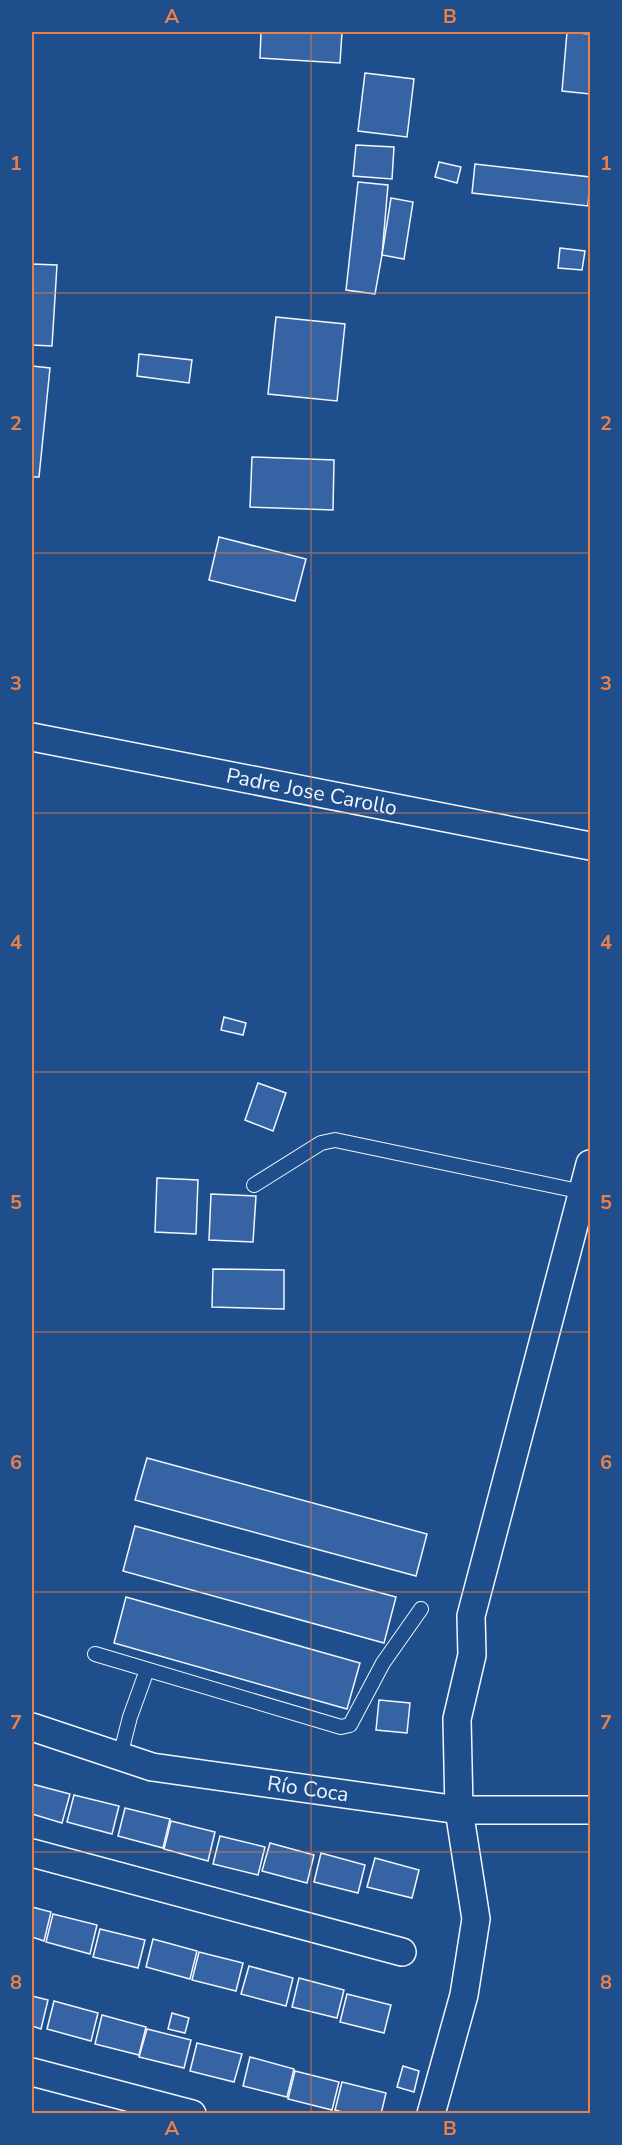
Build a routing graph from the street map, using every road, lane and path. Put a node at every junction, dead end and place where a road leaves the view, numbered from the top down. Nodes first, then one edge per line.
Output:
1 (32, 737) edge
2 (591, 846) edge
3 (591, 1164) edge
4 (254, 1185) dead end
5 (583, 1192) junction
6 (421, 1609) dead end
7 (95, 1654) dead end
8 (147, 1670) junction
9 (32, 1727) edge
10 (120, 1756) junction
11 (459, 1810) junction
12 (591, 1810) edge
13 (32, 1853) edge
14 (402, 1952) dead end
15 (32, 2072) edge
16 (192, 2114) edge
17 (431, 2114) edge

1 - 2 street, Padre Jose Carollo
3 - 5 street
4 - 5 lane
5 - 11 street
6 - 8 lane
7 - 8 lane
8 - 10 lane
9 - 10 street, Río Coca
10 - 11 street, Río Coca
11 - 12 street, Río Coca
11 - 17 street
13 - 14 street
15 - 16 street

